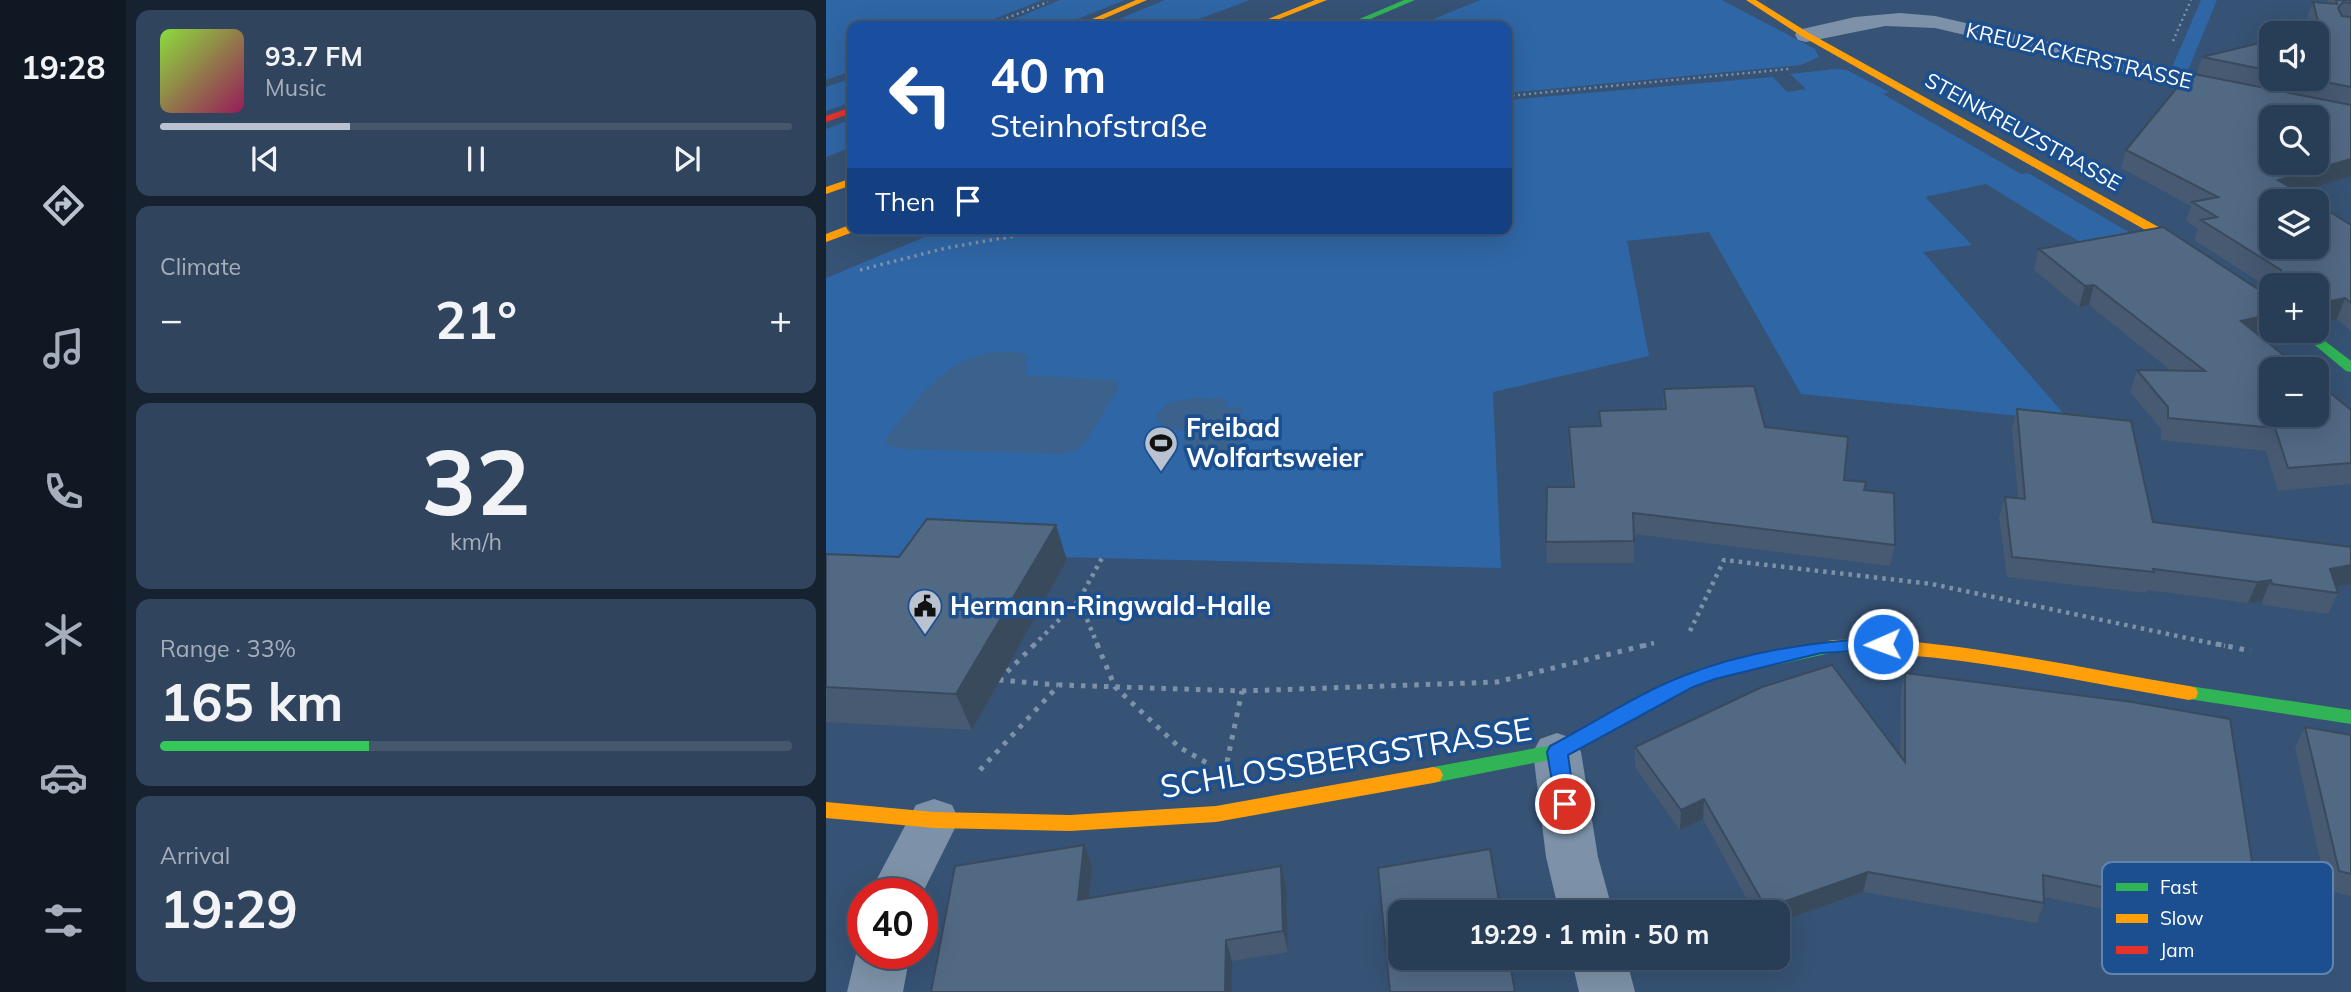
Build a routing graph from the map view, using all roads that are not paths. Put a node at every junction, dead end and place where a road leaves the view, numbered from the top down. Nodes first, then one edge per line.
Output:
1 (1143, 0) edge
2 (1324, 0) edge
3 (1410, 0) edge
4 (1750, 0) edge
5 (1092, 21) edge
6 (1268, 21) edge
7 (1359, 21) edge
8 (1806, 35) junction
9 (2261, 97) edge
10 (847, 112) edge
11 (826, 119) edge
12 (847, 183) edge
13 (826, 191) edge
14 (847, 230) edge
15 (826, 239) edge
16 (2259, 298) edge
17 (2319, 343) edge
18 (2351, 368) edge
19 (2351, 717) edge
20 (1557, 752) junction
21 (826, 810) edge
22 (934, 820) junction
23 (903, 878) edge
24 (1583, 900) edge
25 (880, 969) edge
26 (1601, 970) edge
27 (875, 992) edge
28 (1607, 992) edge

1 - 5 main road
2 - 6 main road
3 - 7 main road
4 - 8 main road, STEINKREUZSTRASSE
8 - 9 street, KREUZACKERSTRASSE
8 - 16 main road, STEINKREUZSTRASSE
10 - 11 main road
12 - 13 main road
14 - 15 main road
17 - 18 main road
19 - 20 main road, SCHLOSSBERGSTRASSE
20 - 22 main road, SCHLOSSBERGSTRASSE
20 - 24 street
21 - 22 main road, SCHLOSSBERGSTRASSE
22 - 23 street
25 - 27 street
26 - 28 street

